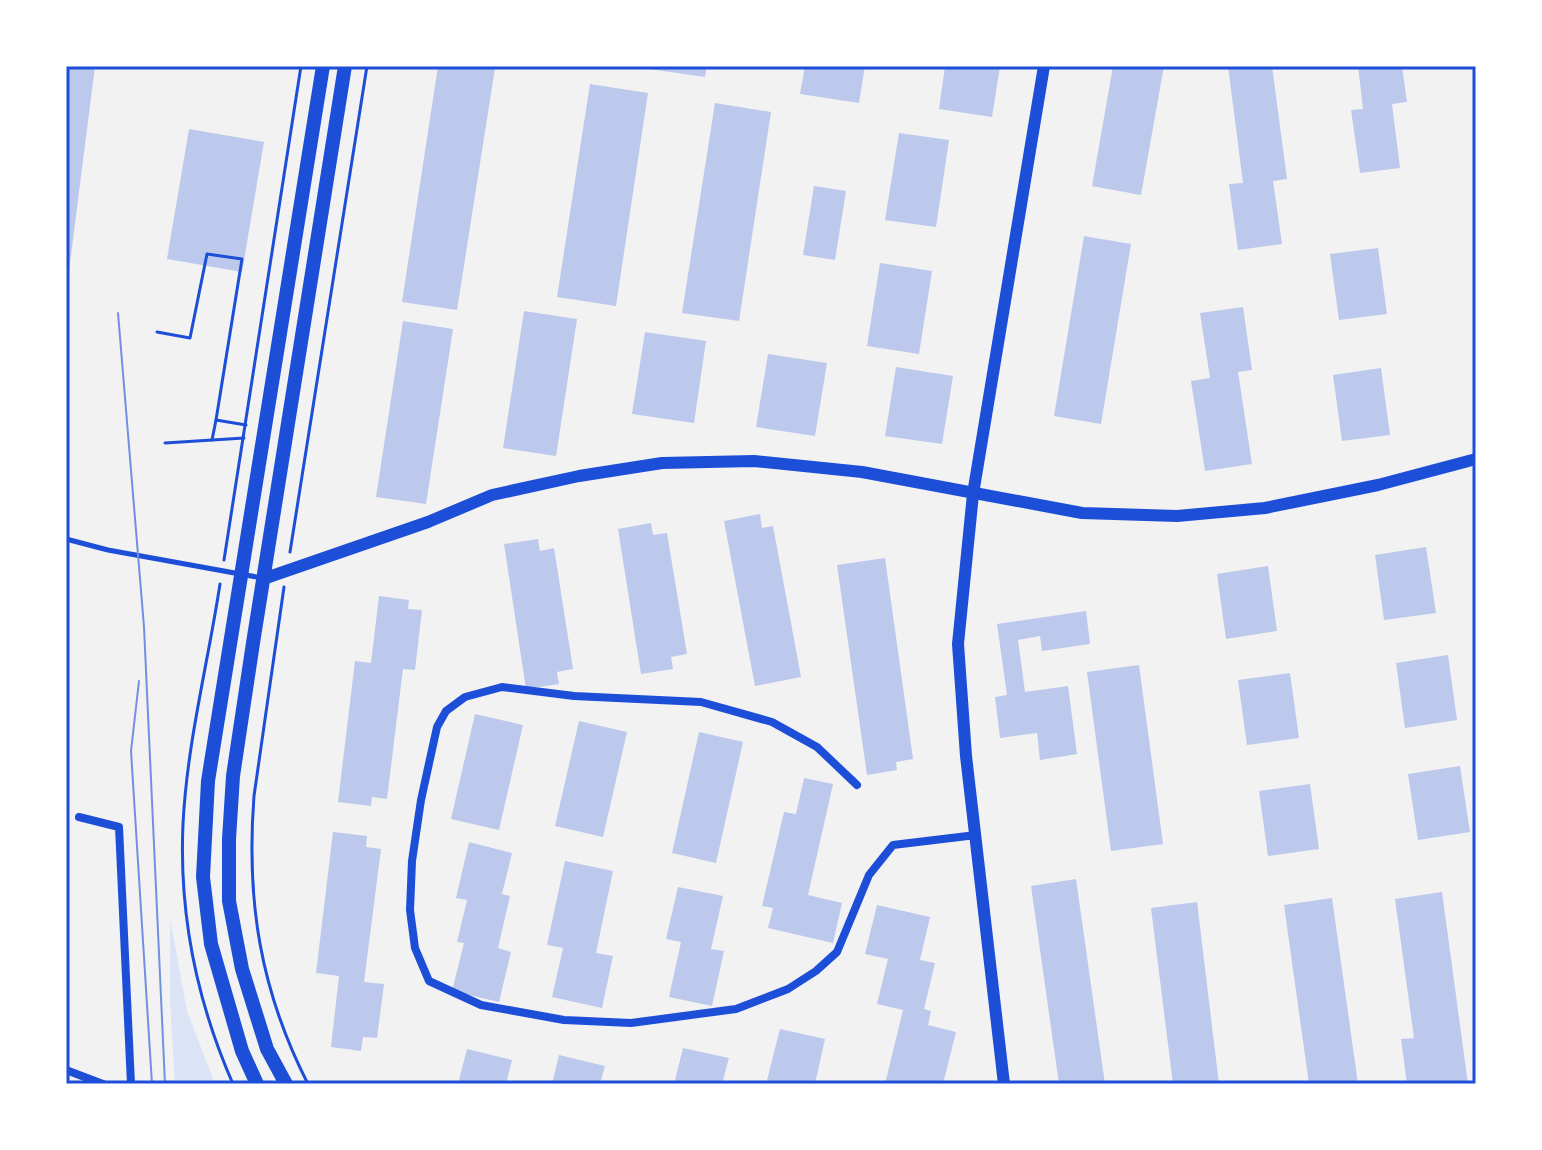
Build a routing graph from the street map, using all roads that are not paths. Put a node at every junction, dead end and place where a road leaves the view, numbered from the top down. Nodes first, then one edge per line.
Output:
1 (323, 66) edge
2 (345, 66) edge
3 (1044, 66) edge
4 (1476, 459) edge
5 (973, 494) junction
6 (66, 539) edge
7 (243, 575) junction
8 (263, 579) junction
9 (857, 785) dead end
10 (79, 817) dead end
11 (976, 835) junction
12 (66, 1070) edge
13 (103, 1084) edge
14 (131, 1084) edge
15 (257, 1084) edge
16 (286, 1084) edge
17 (1004, 1084) edge

1 - 7 main road
2 - 8 main road
3 - 5 street
4 - 5 street
5 - 8 street
5 - 11 street
6 - 7 lane
7 - 8 lane
7 - 15 main road
8 - 16 main road
9 - 11 street
10 - 14 street
11 - 17 street
12 - 13 street

